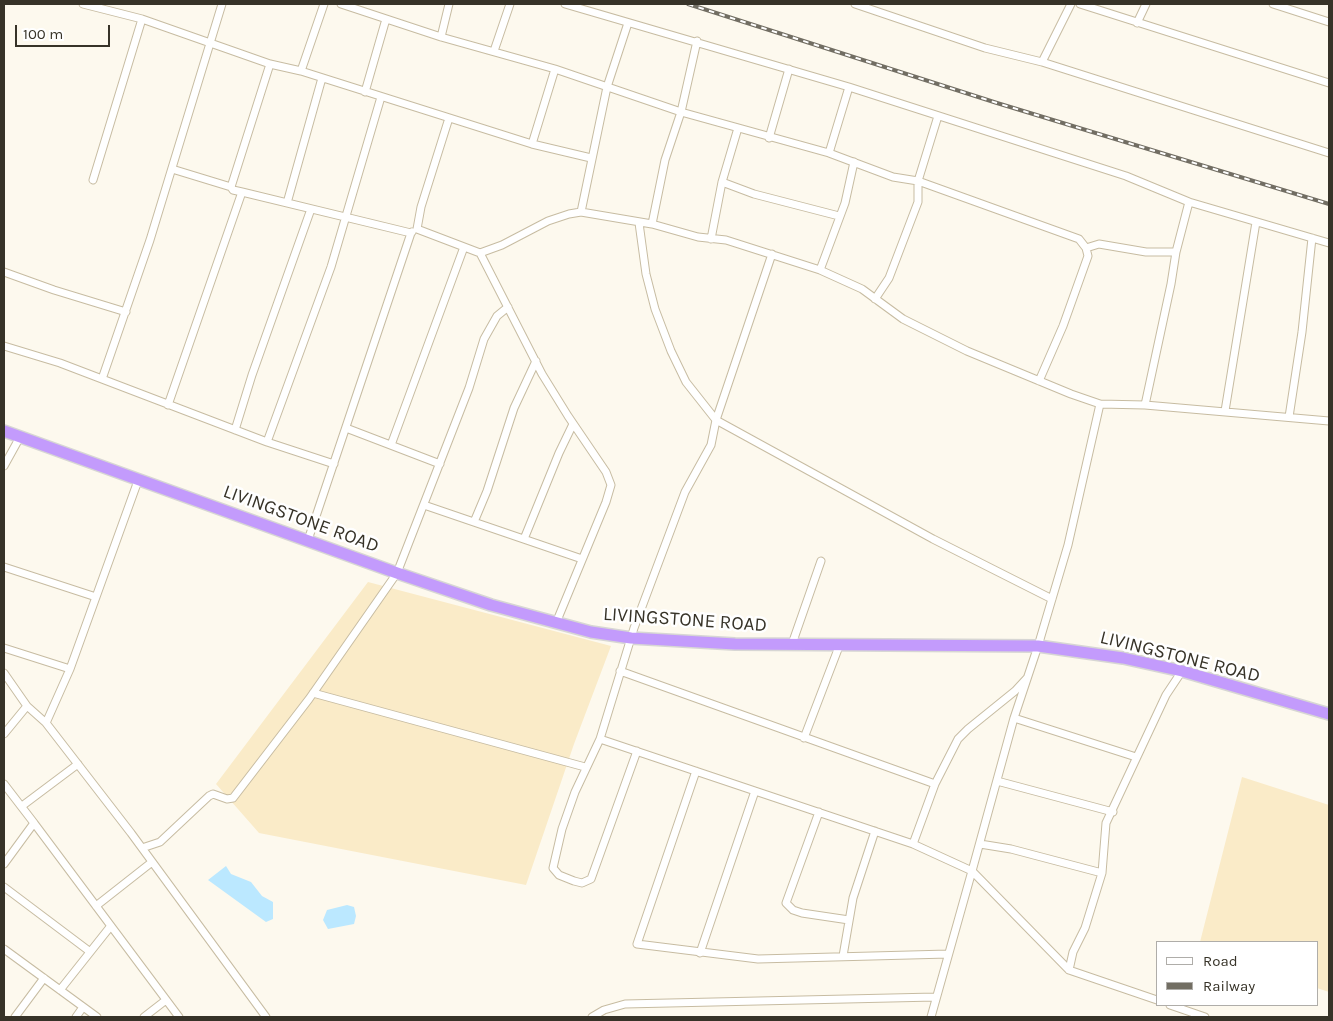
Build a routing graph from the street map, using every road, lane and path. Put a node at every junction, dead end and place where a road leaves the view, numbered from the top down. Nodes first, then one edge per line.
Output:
1 (83, 4) edge
2 (222, 4) edge
3 (324, 4) edge
4 (341, 4) edge
5 (449, 4) edge
6 (510, 4) edge
7 (565, 4) edge
8 (855, 4) edge
9 (1071, 4) edge
10 (1080, 4) edge
11 (1146, 4) edge
12 (1275, 4) edge
13 (142, 19) junction
14 (386, 19) junction
15 (1329, 22) edge
16 (628, 23) junction
17 (1137, 23) junction
18 (441, 37) junction
19 (697, 41) junction
20 (209, 43) junction
21 (494, 51) junction
22 (1042, 62) junction
23 (270, 64) junction
24 (555, 69) junction
25 (789, 69) junction
26 (301, 71) junction
27 (322, 78) junction
28 (1329, 83) edge
29 (607, 86) junction
30 (849, 87) junction
31 (365, 92) junction
32 (381, 97) junction
33 (680, 112) junction
34 (938, 116) junction
35 (449, 118) junction
36 (738, 128) junction
37 (769, 138) junction
38 (532, 144) junction
39 (829, 153) junction
40 (1329, 153) edge
41 (591, 158) junction
42 (854, 162) junction
43 (172, 169) junction
44 (93, 180) dead end
45 (918, 181) junction
46 (722, 182) junction
47 (231, 187) junction
48 (242, 192) junction
49 (1189, 202) junction
50 (287, 203) junction
51 (311, 209) junction
52 (581, 212) junction
53 (839, 216) junction
54 (346, 218) junction
55 (1256, 222) junction
56 (639, 223) junction
57 (652, 224) junction
58 (414, 231) junction
59 (1312, 238) junction
60 (711, 239) junction
61 (1329, 243) edge
62 (464, 247) junction
63 (1086, 248) junction
64 (1176, 252) junction
65 (480, 253) junction
66 (772, 254) junction
67 (820, 270) junction
68 (4, 272) edge
69 (875, 299) junction
70 (508, 307) junction
71 (126, 312) junction
72 (4, 346) edge
73 (536, 361) junction
74 (102, 379) junction
75 (1039, 381) junction
76 (1100, 404) junction
77 (1145, 405) junction
78 (168, 406) junction
79 (1225, 412) junction
80 (1289, 417) junction
81 (716, 420) junction
82 (1329, 421) edge
83 (573, 424) junction
84 (346, 428) junction
85 (235, 430) junction
86 (4, 431) edge
87 (20, 437) junction
88 (267, 442) junction
89 (391, 445) junction
90 (334, 464) junction
91 (440, 464) junction
92 (4, 466) edge
93 (139, 478) junction
94 (424, 505) junction
95 (474, 522) junction
96 (524, 539) junction
97 (308, 540) junction
98 (582, 559) junction
99 (821, 562) dead end
100 (4, 567) edge
101 (397, 573) junction
102 (96, 596) junction
103 (1052, 599) junction
104 (556, 624) junction
105 (631, 638) junction
106 (792, 644) junction
107 (840, 644) junction
108 (1038, 646) junction
109 (4, 648) edge
110 (70, 669) junction
111 (620, 671) junction
112 (1182, 671) junction
113 (4, 673) edge
114 (1029, 676) junction
115 (313, 693) junction
116 (27, 706) junction
117 (1329, 714) edge
118 (1014, 718) junction
119 (46, 723) junction
120 (4, 734) edge
121 (804, 738) junction
122 (600, 739) junction
123 (637, 751) junction
124 (1136, 757) junction
125 (78, 764) junction
126 (585, 767) junction
127 (696, 771) junction
128 (997, 780) junction
129 (4, 784) edge
130 (935, 784) junction
131 (756, 791) junction
132 (22, 806) junction
133 (819, 812) junction
134 (1113, 812) junction
135 (34, 823) junction
136 (876, 830) junction
137 (913, 844) junction
138 (980, 844) junction
139 (142, 848) junction
140 (152, 862) junction
141 (4, 864) edge
142 (972, 871) junction
143 (1102, 873) junction
144 (4, 887) edge
145 (96, 906) junction
146 (849, 920) junction
147 (110, 927) junction
148 (4, 950) edge
149 (89, 951) junction
150 (700, 953) junction
151 (948, 954) junction
152 (843, 956) junction
153 (1069, 970) junction
154 (44, 978) junction
155 (60, 990) junction
156 (935, 997) junction
157 (166, 1000) junction
158 (1156, 1000) edge
159 (1173, 1006) edge
160 (83, 1007) junction
161 (15, 1017) edge
162 (76, 1017) edge
163 (97, 1017) edge
164 (144, 1017) edge
165 (179, 1017) edge
166 (266, 1017) edge
167 (592, 1017) edge
168 (931, 1017) edge
169 (1205, 1017) edge

1 - 13 street
2 - 20 street
3 - 26 street
4 - 14 street
5 - 18 street
6 - 21 street
7 - 16 street
8 - 22 street
9 - 22 street
10 - 17 street
11 - 17 street
12 - 15 street
13 - 20 street
13 - 44 street
14 - 18 street
14 - 31 street
16 - 19 street
16 - 29 street
17 - 28 street
18 - 21 street
19 - 25 street
19 - 33 street
20 - 23 street
20 - 43 street
21 - 24 street
22 - 40 street
23 - 26 street
23 - 47 street
24 - 29 street
24 - 38 street
25 - 30 street
25 - 37 street
26 - 27 street
27 - 31 street
27 - 50 street
29 - 33 street
29 - 41 street
30 - 34 street
30 - 39 street
31 - 32 street
32 - 35 street
32 - 54 street
33 - 36 street
33 - 57 street
34 - 45 street
34 - 49 street
35 - 38 street
35 - 58 street
36 - 37 street
36 - 46 street
37 - 39 street
38 - 41 street
39 - 42 street
41 - 52 street
42 - 45 street
42 - 53 street
43 - 47 street
43 - 71 street
45 - 63 street
45 - 69 street
46 - 53 street
46 - 60 street
47 - 48 street
48 - 50 street
48 - 78 street
49 - 55 street
49 - 64 street
50 - 51 street
51 - 54 street
51 - 85 street
52 - 56 street
52 - 65 street
53 - 67 street
54 - 58 street
54 - 88 street
55 - 59 street
55 - 79 street
56 - 57 street
56 - 81 street
57 - 60 street
58 - 62 street
58 - 84 street
59 - 61 street
59 - 80 street
60 - 66 street
62 - 65 street
62 - 89 street
63 - 64 street
63 - 75 street
64 - 77 street
65 - 70 street
66 - 67 street
66 - 81 street
67 - 69 street
68 - 71 street
69 - 75 street
70 - 73 street
70 - 91 street
71 - 74 street
72 - 74 street
73 - 83 street
73 - 95 street
74 - 78 street
75 - 76 street
76 - 77 street
76 - 103 street
77 - 79 street
78 - 85 street
79 - 80 street
80 - 82 street
81 - 103 street
81 - 105 street
83 - 96 street
83 - 98 street
84 - 89 street
84 - 90 street
85 - 88 street
86 - 87 highway, LIVINGSTONE ROAD
87 - 92 street
87 - 93 highway, LIVINGSTONE ROAD
88 - 90 street
89 - 91 street
90 - 97 street
91 - 94 street
93 - 97 highway, LIVINGSTONE ROAD
93 - 102 street
94 - 95 street
94 - 101 street
95 - 96 street
96 - 98 street
97 - 101 highway, LIVINGSTONE ROAD
98 - 104 street
99 - 106 street
100 - 102 street
101 - 104 highway, LIVINGSTONE ROAD
101 - 115 street
102 - 110 street
103 - 108 street
104 - 105 highway, LIVINGSTONE ROAD
105 - 106 highway, LIVINGSTONE ROAD
105 - 111 street
106 - 107 highway, LIVINGSTONE ROAD
107 - 108 highway, LIVINGSTONE ROAD
107 - 121 street
108 - 112 highway, LIVINGSTONE ROAD
108 - 114 street
109 - 110 street
110 - 119 street
111 - 121 street
111 - 122 street
112 - 117 highway, LIVINGSTONE ROAD
112 - 124 street
113 - 116 street
114 - 118 street
114 - 130 street
115 - 126 street
115 - 139 street
116 - 119 street
116 - 120 street
118 - 124 street
118 - 128 street
119 - 125 street
121 - 130 street
122 - 123 street
122 - 126 street
123 - 126 street
123 - 127 street
124 - 134 street
125 - 132 street
125 - 139 street
127 - 131 street
127 - 150 street
128 - 134 street
128 - 138 street
129 - 132 street
130 - 137 street
131 - 133 street
131 - 150 street
132 - 135 street
133 - 136 street
133 - 146 street
134 - 143 street
135 - 141 street
135 - 145 street
136 - 137 street
136 - 146 street
137 - 142 street
138 - 142 street
138 - 143 street
139 - 140 street
140 - 145 street
140 - 166 street
142 - 151 street
142 - 153 street
143 - 153 street
144 - 149 street
145 - 147 street
146 - 152 street
147 - 149 street
147 - 157 street
148 - 154 street
149 - 155 street
150 - 152 street
151 - 152 street
151 - 156 street
153 - 158 street
154 - 155 street
154 - 161 street
155 - 160 street
156 - 167 street
156 - 168 street
157 - 164 street
157 - 165 street
159 - 169 street
160 - 162 street
160 - 163 street

